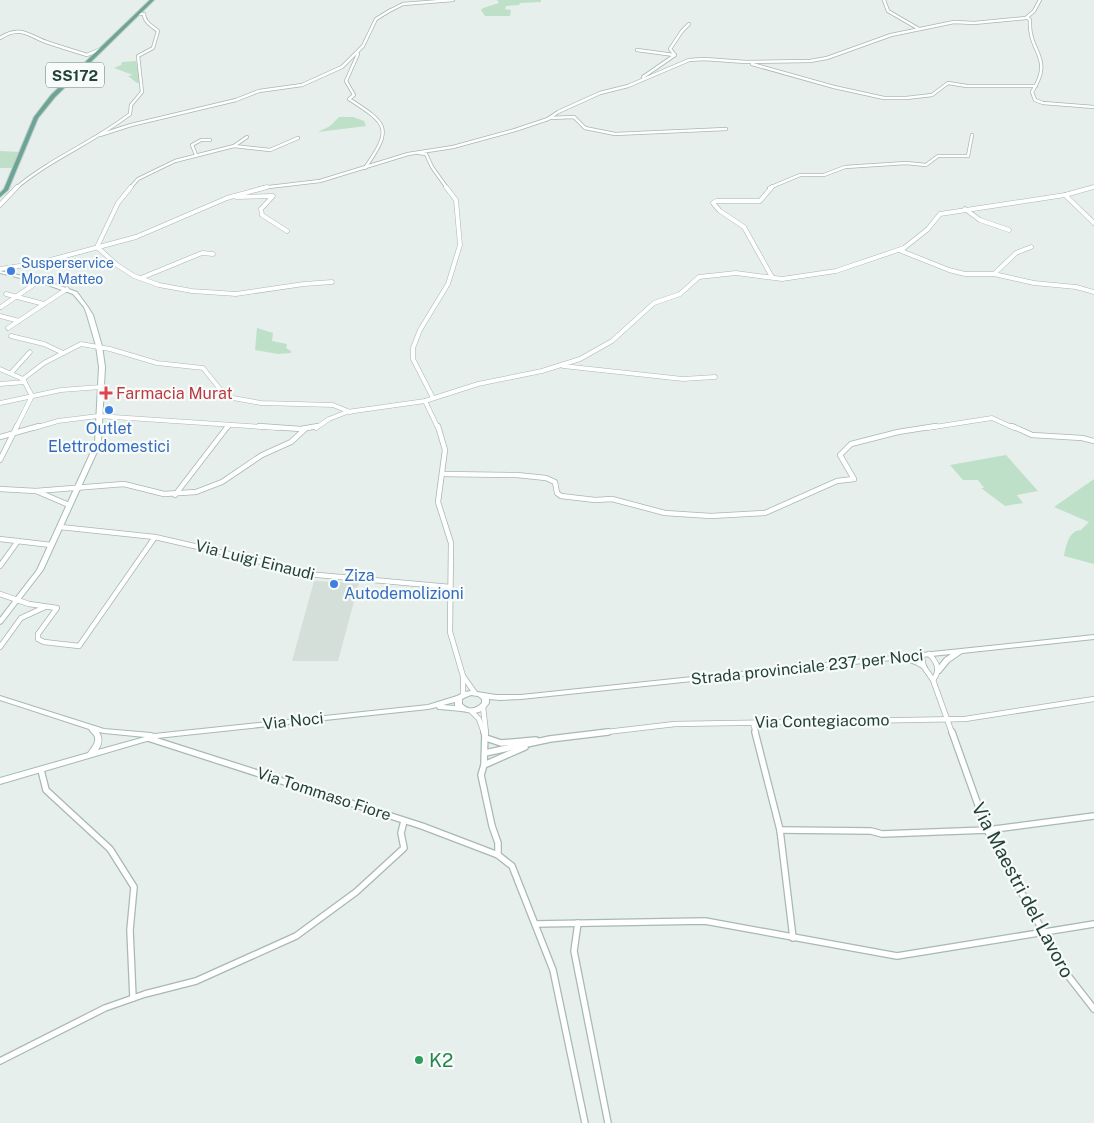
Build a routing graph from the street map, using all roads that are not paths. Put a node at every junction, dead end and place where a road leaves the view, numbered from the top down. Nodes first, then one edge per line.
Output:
1 (152, 0) edge
2 (404, 0) edge
3 (453, 0) edge
4 (884, 0) edge
5 (1040, 0) edge
6 (403, 4) junction
7 (137, 14) junction
8 (1027, 17) junction
9 (689, 24) dead end
10 (919, 29) junction
11 (0, 38) edge
12 (361, 48) junction
13 (101, 49) junction
14 (637, 50) dead end
15 (675, 55) junction
16 (746, 62) junction
17 (634, 83) junction
18 (1036, 86) junction
19 (1094, 107) edge
20 (548, 118) junction
21 (726, 129) dead end
22 (100, 135) junction
23 (972, 135) dead end
24 (247, 137) dead end
25 (298, 138) dead end
26 (210, 140) dead end
27 (234, 146) junction
28 (196, 155) junction
29 (377, 165) junction
30 (365, 168) junction
31 (1094, 187) edge
32 (0, 195) edge
33 (1066, 195) junction
34 (8, 198) junction
35 (227, 198) junction
36 (0, 201) edge
37 (0, 205) edge
38 (965, 208) junction
39 (1094, 223) edge
40 (1009, 230) dead end
41 (287, 231) dead end
42 (99, 247) junction
43 (1031, 247) dead end
44 (899, 250) junction
45 (213, 254) dead end
46 (0, 271) edge
47 (994, 274) junction
48 (772, 278) junction
49 (139, 279) junction
50 (39, 281) junction
51 (332, 282) dead end
52 (67, 289) junction
53 (1094, 292) edge
54 (6, 294) dead end
55 (16, 297) junction
56 (44, 304) junction
57 (1, 307) edge
58 (0, 316) edge
59 (18, 321) junction
60 (8, 328) dead end
61 (11, 336) dead end
62 (99, 346) junction
63 (30, 352) dead end
64 (63, 353) junction
65 (559, 365) junction
66 (0, 369) edge
67 (11, 373) junction
68 (715, 377) dead end
69 (24, 380) junction
70 (0, 384) edge
71 (102, 387) junction
72 (32, 396) junction
73 (433, 398) junction
74 (425, 401) junction
75 (0, 403) edge
76 (350, 412) junction
77 (98, 416) junction
78 (229, 425) junction
79 (305, 429) junction
80 (14, 433) junction
81 (0, 437) edge
82 (1094, 441) edge
83 (0, 460) edge
84 (442, 474) junction
85 (0, 489) edge
86 (75, 490) junction
87 (36, 491) junction
88 (175, 495) junction
89 (69, 505) junction
90 (60, 527) junction
91 (155, 537) junction
92 (0, 538) edge
93 (18, 541) junction
94 (52, 545) junction
95 (0, 566) edge
96 (450, 587) junction
97 (0, 594) edge
98 (19, 600) junction
99 (45, 607) junction
100 (0, 622) edge
101 (1094, 637) edge
102 (0, 646) edge
103 (960, 650) junction
104 (921, 654) junction
105 (930, 654) junction
106 (900, 657) junction
107 (924, 667) junction
108 (938, 671) junction
109 (463, 676) junction
110 (933, 680) junction
111 (478, 694) junction
112 (461, 696) junction
113 (521, 697) junction
114 (0, 698) edge
115 (1094, 698) edge
116 (484, 706) junction
117 (428, 707) junction
118 (462, 709) junction
119 (471, 711) junction
120 (946, 719) junction
121 (754, 723) junction
122 (90, 727) junction
123 (157, 736) junction
124 (148, 738) junction
125 (486, 738) junction
126 (550, 739) junction
127 (485, 753) junction
128 (88, 755) junction
129 (484, 765) junction
130 (41, 770) junction
131 (0, 781) edge
132 (1094, 816) edge
133 (404, 821) junction
134 (780, 830) junction
135 (987, 830) junction
136 (498, 855) junction
137 (534, 924) junction
138 (578, 924) junction
139 (1094, 924) edge
140 (1044, 931) junction
141 (793, 938) junction
142 (133, 998) junction
143 (1094, 1009) edge
144 (0, 1061) edge
145 (584, 1123) edge
146 (608, 1123) edge

1 - 7 main road, SS172
2 - 6 street
3 - 6 street
4 - 10 street
5 - 8 street
6 - 12 street
7 - 13 main road, SS172
7 - 22 street
8 - 10 street
8 - 18 street
9 - 15 street
10 - 16 street
11 - 13 street
12 - 22 street
12 - 30 street
13 - 32 main road, SS172
14 - 15 street
15 - 17 street
16 - 17 street
16 - 18 street
17 - 20 street
18 - 19 street
20 - 21 street
20 - 29 street
22 - 34 street
23 - 48 street
24 - 27 street
25 - 27 street
26 - 28 street
27 - 28 street
28 - 42 street
29 - 30 street
29 - 73 street
30 - 35 street
31 - 33 street
33 - 38 street
33 - 39 street
34 - 36 street
34 - 37 street
35 - 41 street
35 - 42 street
38 - 40 street
38 - 44 street
42 - 46 street
42 - 49 street
43 - 47 street
44 - 47 street
44 - 48 street
45 - 49 street
46 - 50 main road
47 - 53 street
48 - 65 street
49 - 51 street
50 - 52 main road
50 - 55 street
52 - 56 street
52 - 62 main road
54 - 55 street
55 - 56 street
55 - 57 street
56 - 59 street
58 - 59 street
59 - 60 street
61 - 64 street
62 - 64 street
62 - 71 main road
62 - 76 street
63 - 67 street
64 - 69 street
65 - 68 street
65 - 73 street
66 - 67 street
67 - 69 street
69 - 70 street
69 - 72 street
71 - 72 street
71 - 77 main road
72 - 75 street
72 - 80 street
73 - 74 street
74 - 76 street
74 - 84 street
76 - 79 street
77 - 78 street
77 - 80 street
77 - 86 main road
78 - 79 street
78 - 88 street
79 - 88 street
80 - 81 street
80 - 83 street
82 - 84 street
84 - 96 street
85 - 87 street
86 - 87 street
86 - 88 street
86 - 89 main road
87 - 89 street
89 - 90 main road
90 - 91 street, Via Luigi Einaudi
90 - 94 main road
91 - 96 street, Via Luigi Einaudi
91 - 99 street
92 - 93 street
93 - 94 street
93 - 95 street
94 - 98 main road
96 - 109 street
97 - 98 street
98 - 99 street
98 - 100 main road
99 - 102 street
101 - 103 main road, Strada provinciale 237 per Noci
103 - 105 main road, Strada provinciale 237 per Noci
103 - 108 main road
104 - 105 main road, Strada provinciale 237 per Noci
104 - 106 main road, Strada provinciale 237 per Noci
104 - 107 street, Via Maestri del Lavoro
105 - 108 street
106 - 107 main road
106 - 113 main road, Strada provinciale 237 per Noci
107 - 110 street, Via Maestri del Lavoro
108 - 110 street
109 - 111 street
109 - 112 street
110 - 120 street, Via Maestri del Lavoro
111 - 112 main road, Strada provinciale 237 per Noci
111 - 113 main road, Strada provinciale 237 per Noci
111 - 116 main road
112 - 117 main road, Via Noci
112 - 118 main road
113 - 116 main road, Strada provinciale 237 per Noci
114 - 122 main road
115 - 120 street, Via Contegiacomo
116 - 119 main road, Strada provinciale 237 per Noci
116 - 125 street
117 - 118 main road, Via Noci
117 - 123 main road, Via Noci
118 - 119 main road, Via Noci
119 - 125 street
120 - 121 street, Via Contegiacomo
120 - 135 street, Via Maestri del Lavoro
121 - 126 street, Via Contegiacomo
121 - 134 street
122 - 123 main road
122 - 128 main road
123 - 124 main road
124 - 128 main road
124 - 133 street, Via Tommaso Fiore
125 - 126 street, Via Contegiacomo
125 - 127 street
126 - 127 street, Via Contegiacomo
126 - 129 street, Via Contegiacomo
127 - 129 street
128 - 130 main road
129 - 136 street
130 - 131 main road
130 - 142 street
132 - 135 street
133 - 136 street, Via Tommaso Fiore
133 - 142 street
134 - 135 street
134 - 141 street
135 - 140 street, Via Maestri del Lavoro
136 - 137 street
137 - 138 street
137 - 145 street
138 - 141 street
138 - 146 street
139 - 140 street
140 - 141 street
140 - 143 street, Via Maestri del Lavoro
142 - 144 street

